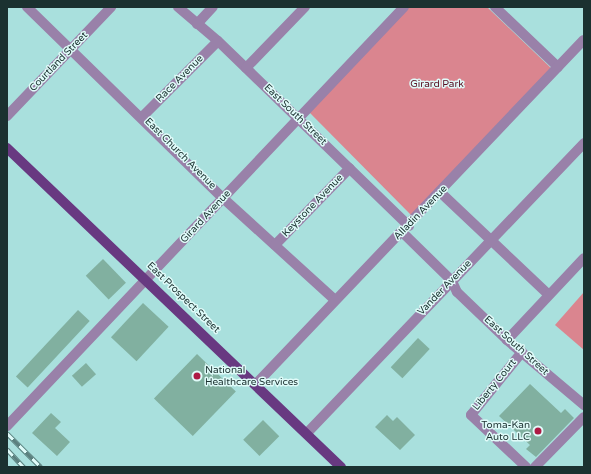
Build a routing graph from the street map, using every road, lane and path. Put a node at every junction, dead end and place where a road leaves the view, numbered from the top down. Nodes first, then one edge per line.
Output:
1 (27, 7) edge
2 (111, 7) edge
3 (178, 7) edge
4 (213, 7) edge
5 (305, 7) edge
6 (404, 7) edge
7 (495, 7) edge
8 (197, 24) junction
9 (584, 40) edge
10 (218, 41) junction
11 (72, 50) junction
12 (558, 67) junction
13 (246, 68) junction
14 (7, 116) edge
15 (142, 117) junction
16 (298, 118) junction
17 (584, 144) edge
18 (7, 148) edge
19 (350, 168) junction
20 (440, 192) junction
21 (224, 199) junction
22 (406, 229) junction
23 (490, 240) junction
24 (275, 244) junction
25 (584, 258) edge
26 (147, 280) junction
27 (452, 280) junction
28 (548, 294) junction
29 (334, 299) junction
30 (507, 340) junction
31 (522, 352) junction
32 (256, 384) junction
33 (584, 405) edge
34 (584, 417) edge
35 (7, 426) edge
36 (307, 433) junction
37 (341, 467) edge
38 (526, 467) edge
39 (535, 467) edge

1 - 11 street, East Church Avenue
2 - 11 street, Courtland Street
3 - 8 street, East South Street
4 - 8 street
5 - 13 street
6 - 16 street, Girard Avenue
7 - 12 street
8 - 10 street, East South Street
9 - 12 street, Alladin Avenue
10 - 13 street, East South Street
10 - 15 street, Race Avenue
11 - 14 street, Courtland Street
11 - 15 street, East Church Avenue
12 - 20 street, Alladin Avenue
13 - 16 street, East South Street
15 - 21 street, East Church Avenue
16 - 19 street, East South Street
16 - 21 street, Girard Avenue
17 - 23 street, Vander Avenue
18 - 26 main road, East Prospect Street
19 - 22 street, East South Street
19 - 24 street, Keystone Avenue
20 - 22 street, Alladin Avenue
20 - 23 street
21 - 24 street, East Church Avenue
21 - 26 street, Girard Avenue
22 - 27 street, East South Street
22 - 29 street, Alladin Avenue
23 - 27 street, Vander Avenue
23 - 28 street
24 - 29 street, East Church Avenue
25 - 28 street
26 - 32 main road, East Prospect Street
26 - 35 street, Girard Avenue
27 - 30 street, East South Street
27 - 36 street, Vander Avenue
28 - 30 street
29 - 32 street, Alladin Avenue
30 - 31 street, East South Street
31 - 33 street, East South Street
31 - 38 street, Liberty Court
32 - 36 main road, East Prospect Street
34 - 39 street
36 - 37 main road, East Prospect Street

